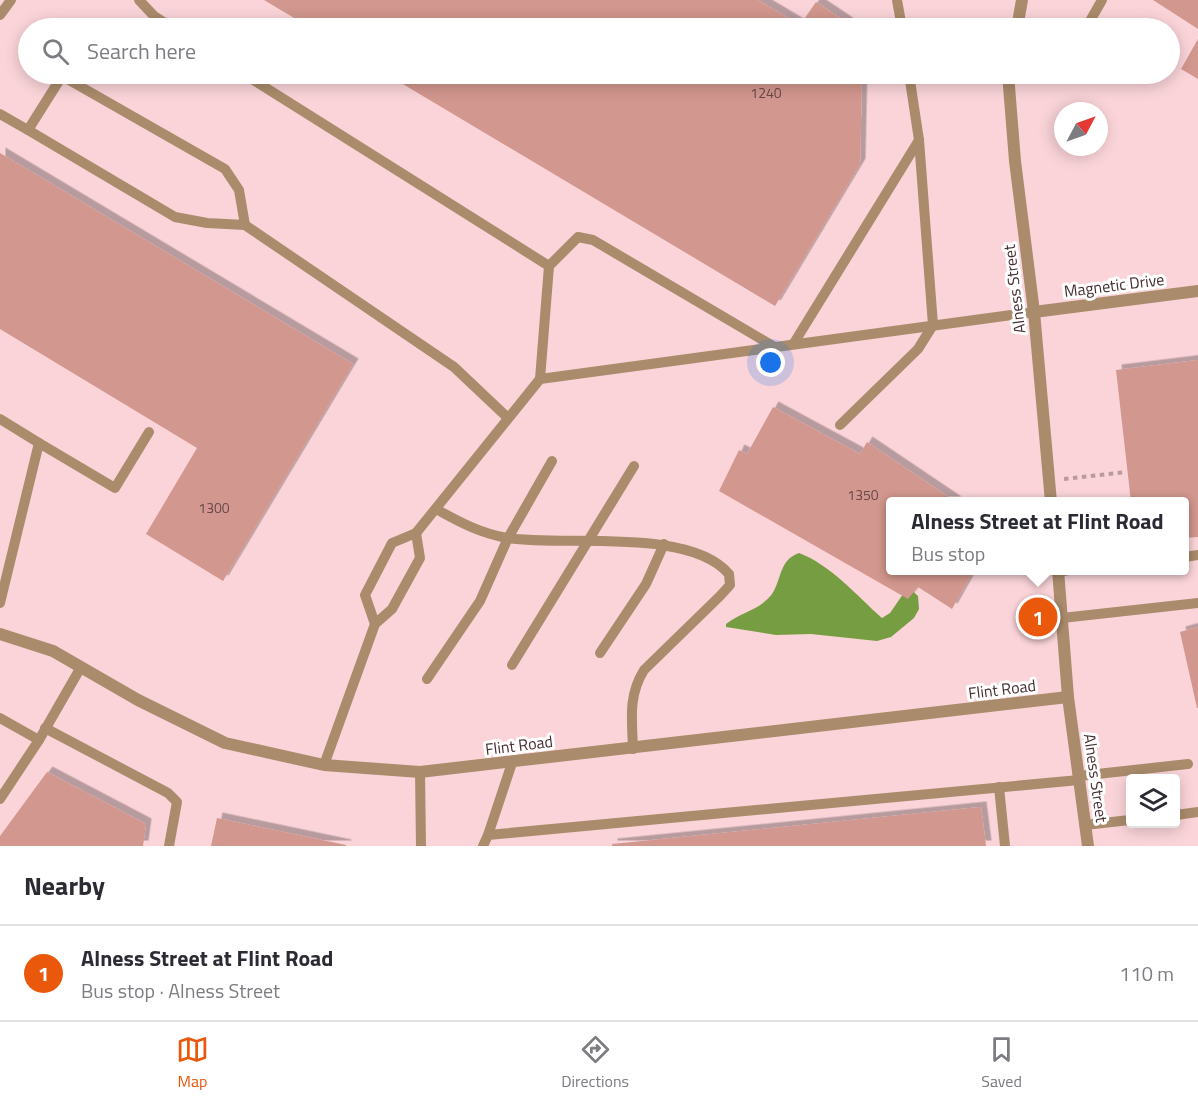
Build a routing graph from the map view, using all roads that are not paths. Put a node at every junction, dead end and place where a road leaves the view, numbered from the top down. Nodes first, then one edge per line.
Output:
1 (11, 0) edge
2 (139, 0) edge
3 (897, 0) edge
4 (1023, 0) edge
5 (1102, 0) edge
6 (0, 15) edge
7 (157, 18) edge
8 (900, 18) edge
9 (1019, 18) edge
10 (1092, 18) edge
11 (56, 84) edge
12 (78, 84) edge
13 (260, 84) edge
14 (911, 84) edge
15 (1011, 84) edge
16 (0, 114) edge
17 (28, 130) junction
18 (919, 140) junction
19 (245, 225) junction
20 (549, 266) junction
21 (1198, 291) edge
22 (1034, 312) junction
23 (933, 325) junction
24 (794, 343) junction
25 (773, 346) junction
26 (540, 379) junction
27 (508, 418) junction
28 (0, 419) edge
29 (840, 425) dead end
30 (148, 432) dead end
31 (39, 443) junction
32 (552, 461) dead end
33 (634, 466) dead end
34 (1052, 497) edge
35 (436, 509) junction
36 (416, 533) junction
37 (508, 538) junction
38 (587, 541) junction
39 (664, 544) junction
40 (1062, 575) edge
41 (0, 603) edge
42 (1198, 603) edge
43 (1062, 618) junction
44 (375, 624) junction
45 (0, 634) edge
46 (600, 653) dead end
47 (512, 665) dead end
48 (81, 667) junction
49 (427, 680) dead end
50 (1068, 697) junction
51 (0, 718) edge
52 (45, 728) junction
53 (39, 740) junction
54 (633, 749) junction
55 (512, 763) junction
56 (1188, 764) dead end
57 (324, 765) junction
58 (420, 772) junction
59 (1079, 778) junction
60 (999, 788) junction
61 (0, 799) edge
62 (1198, 812) edge
63 (1180, 814) edge
64 (1126, 821) edge
65 (1085, 825) junction
66 (488, 835) junction
67 (169, 846) edge
68 (421, 846) edge
69 (483, 846) edge
70 (1005, 846) edge
71 (1088, 846) edge

1 - 6 lane
2 - 7 lane
3 - 8 lane
4 - 9 street
5 - 10 lane
11 - 17 lane
12 - 19 lane
13 - 20 lane
14 - 18 lane
15 - 22 street, Alness Street
16 - 17 lane
17 - 19 lane
18 - 23 lane
18 - 24 lane
19 - 27 lane
20 - 25 lane
20 - 26 lane
21 - 22 street, Magnetic Drive
22 - 23 lane
22 - 34 street, Alness Street
23 - 24 lane
23 - 29 lane
24 - 25 lane
25 - 26 lane
26 - 27 lane
27 - 35 lane
28 - 31 lane
30 - 31 lane
31 - 41 lane
32 - 37 lane
33 - 38 lane
35 - 36 lane
35 - 37 lane
36 - 44 lane
36 - 44 lane
37 - 38 lane
37 - 49 lane
38 - 39 lane
38 - 47 lane
39 - 46 lane
39 - 54 lane
40 - 43 street, Alness Street
42 - 43 lane
43 - 50 street, Alness Street
44 - 57 lane
45 - 48 street, Flint Road
48 - 52 lane
48 - 57 street, Flint Road
50 - 54 street, Flint Road
50 - 59 street, Alness Street
51 - 53 lane
52 - 53 lane
52 - 67 lane
53 - 61 lane
54 - 55 street, Flint Road
55 - 58 street, Flint Road
55 - 66 lane
56 - 59 lane
57 - 58 street, Flint Road
58 - 68 lane
59 - 60 lane
59 - 65 street, Alness Street
60 - 66 lane
60 - 70 lane
62 - 63 lane
64 - 65 lane
65 - 71 street, Alness Street
66 - 69 lane

